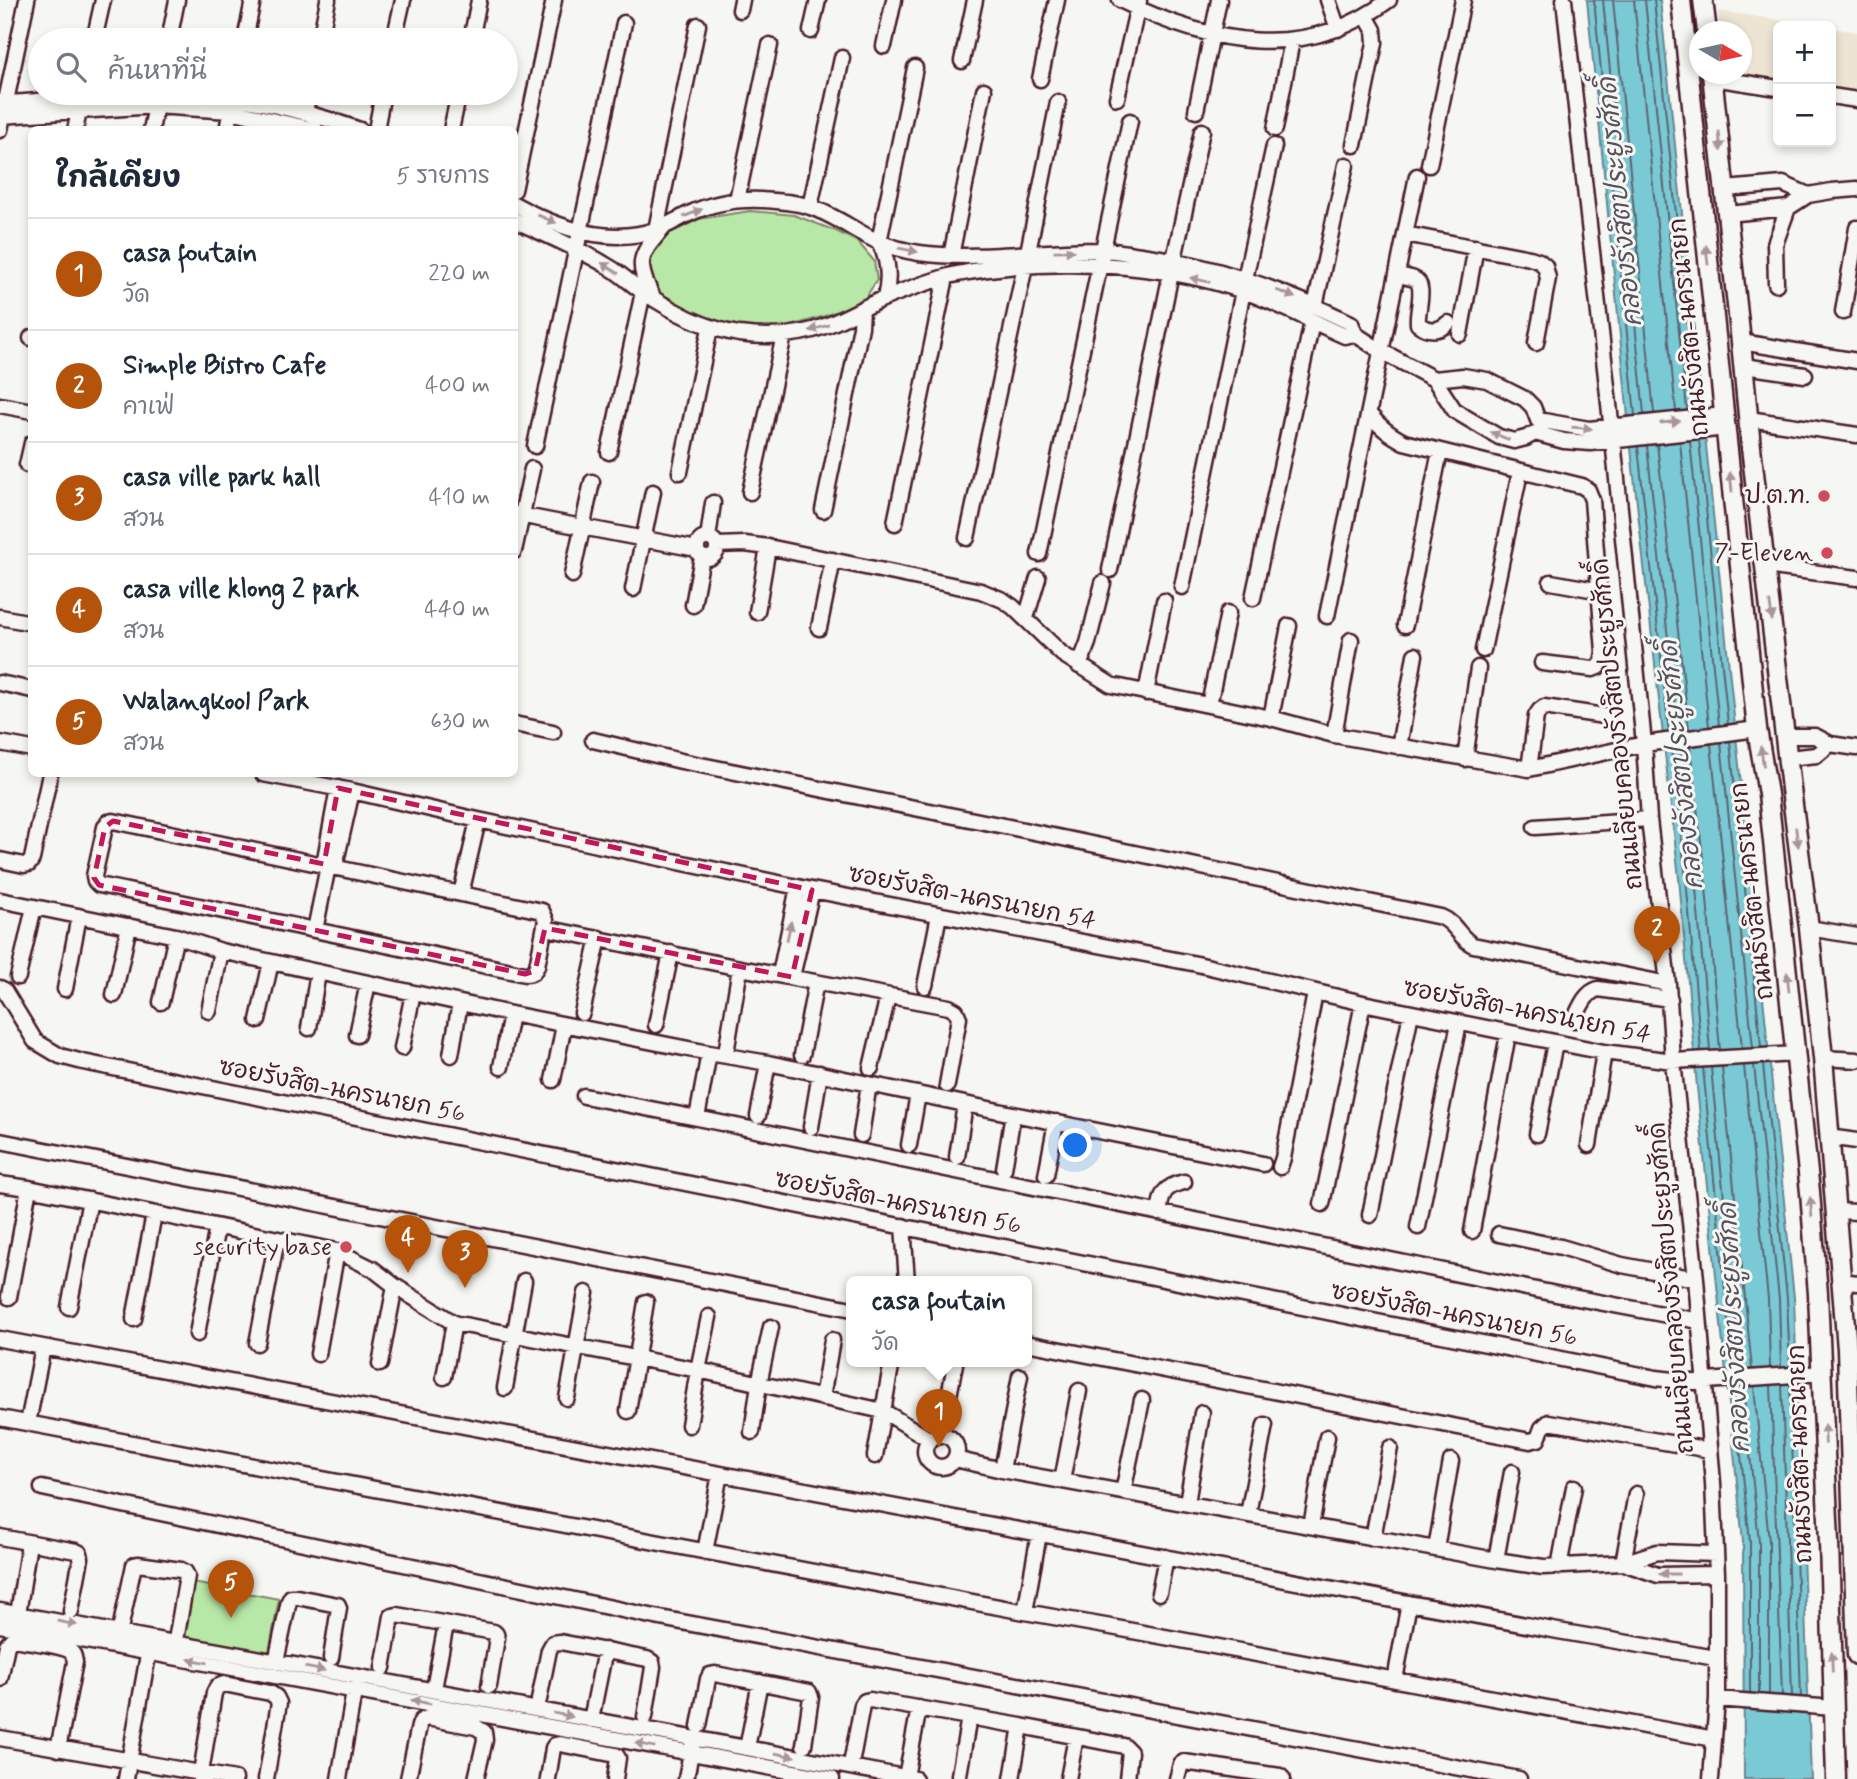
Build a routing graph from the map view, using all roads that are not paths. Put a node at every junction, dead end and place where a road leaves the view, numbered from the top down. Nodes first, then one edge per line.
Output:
1 (27, 0) edge
2 (103, 0) edge
3 (177, 0) edge
4 (253, 0) edge
5 (328, 0) edge
6 (402, 0) edge
7 (480, 0) edge
8 (554, 0) edge
9 (818, 0) edge
10 (894, 0) edge
11 (975, 0) edge
12 (1057, 0) edge
13 (1120, 0) edge
14 (1219, 0) edge
15 (1328, 0) edge
16 (1389, 0) edge
17 (1463, 0) edge
18 (1564, 0) edge
19 (1681, 0) edge
20 (1703, 0) edge
21 (1138, 4) edge
22 (1366, 16) junction
23 (1706, 21) edge
24 (624, 23) dead end
25 (698, 25) dead end
26 (97, 28) edge
27 (171, 28) edge
28 (247, 28) edge
29 (322, 28) edge
30 (396, 28) edge
31 (474, 28) edge
32 (1338, 29) junction
33 (811, 31) dead end
34 (1212, 35) junction
35 (1292, 40) junction
36 (770, 45) dead end
37 (884, 46) dead end
38 (842, 58) dead end
39 (962, 61) dead end
40 (915, 68) dead end
41 (1040, 79) dead end
42 (1752, 83) edge
43 (1713, 84) edge
44 (1773, 87) edge
45 (984, 90) dead end
46 (1836, 97) edge
47 (1117, 98) dead end
48 (1857, 100) edge
49 (1058, 102) dead end
50 (55, 105) edge
51 (80, 105) edge
52 (156, 105) edge
53 (231, 105) edge
54 (245, 105) edge
55 (308, 105) edge
56 (381, 105) edge
57 (456, 105) edge
58 (1196, 111) dead end
59 (2, 113) edge
60 (1130, 121) dead end
61 (306, 124) edge
62 (76, 126) edge
63 (152, 126) edge
64 (228, 126) edge
65 (324, 126) edge
66 (377, 126) edge
67 (452, 126) edge
68 (1275, 129) dead end
69 (1202, 131) dead end
70 (1354, 145) dead end
71 (1275, 146) dead end
72 (1346, 165) dead end
73 (1429, 165) dead end
74 (518, 171) edge
75 (1417, 176) dead end
76 (1725, 189) junction
77 (1857, 189) edge
78 (1808, 195) junction
79 (737, 200) junction
80 (518, 206) edge
81 (810, 207) junction
82 (1788, 208) junction
83 (1728, 214) junction
84 (518, 222) edge
85 (661, 227) junction
86 (1857, 228) edge
87 (580, 232) junction
88 (1405, 234) junction
89 (879, 242) junction
90 (1476, 247) junction
91 (577, 249) junction
92 (951, 256) junction
93 (1101, 258) junction
94 (1026, 259) junction
95 (1172, 266) junction
96 (1396, 275) junction
97 (946, 277) junction
98 (1776, 284) dead end
99 (1244, 285) junction
100 (648, 295) junction
101 (886, 298) junction
102 (1315, 306) junction
103 (862, 310) junction
104 (1843, 312) dead end
105 (1312, 321) junction
106 (1448, 323) dead end
107 (710, 328) junction
108 (1355, 334) junction
109 (1460, 334) dead end
110 (784, 335) junction
111 (1741, 342) junction
112 (1536, 343) dead end
113 (1381, 351) junction
114 (1857, 361) edge
115 (1744, 366) junction
116 (1805, 375) dead end
117 (1434, 379) junction
118 (0, 405) edge
119 (28, 410) edge
120 (1369, 414) junction
121 (1749, 419) junction
122 (1719, 422) junction
123 (1536, 427) junction
124 (1612, 434) junction
125 (1857, 435) edge
126 (535, 446) dead end
127 (1440, 451) junction
128 (609, 452) dead end
129 (28, 461) edge
130 (27, 465) dead end
131 (532, 470) dead end
132 (680, 472) dead end
133 (1520, 472) junction
134 (592, 482) dead end
135 (653, 492) dead end
136 (750, 492) dead end
137 (713, 503) dead end
138 (823, 510) dead end
139 (518, 515) edge
140 (895, 523) dead end
141 (582, 528) junction
142 (967, 538) dead end
143 (643, 540) junction
144 (706, 547) junction
145 (768, 547) junction
146 (1039, 554) dead end
147 (833, 560) junction
148 (1765, 566) junction
149 (572, 575) dead end
150 (1038, 578) dead end
151 (1857, 578) edge
152 (1551, 582) dead end
153 (1182, 587) dead end
154 (633, 589) dead end
155 (1601, 592) junction
156 (1254, 598) dead end
157 (1164, 601) dead end
158 (693, 605) dead end
159 (757, 612) dead end
160 (1228, 613) dead end
161 (1327, 616) dead end
162 (0, 617) edge
163 (1026, 618) junction
164 (28, 623) edge
165 (1405, 625) dead end
166 (1289, 626) dead end
167 (819, 628) dead end
168 (1351, 640) dead end
169 (1483, 650) dead end
170 (1415, 654) dead end
171 (1542, 663) dead end
172 (1079, 666) junction
173 (1478, 668) dead end
174 (0, 683) edge
175 (28, 689) edge
176 (1146, 693) junction
177 (1209, 705) junction
178 (1604, 716) dead end
179 (1271, 718) junction
180 (518, 725) edge
181 (1750, 731) junction
182 (553, 732) dead end
183 (1334, 735) junction
184 (1785, 736) junction
185 (593, 740) dead end
186 (0, 743) edge
187 (1649, 743) junction
188 (1830, 744) junction
189 (1399, 747) junction
190 (1857, 748) edge
191 (28, 749) edge
192 (1788, 758) junction
193 (1465, 759) junction
194 (1529, 769) junction
195 (49, 777) edge
196 (283, 777) edge
197 (337, 785) edge
198 (1649, 819) junction
199 (478, 820) junction
200 (1535, 827) dead end
201 (0, 860) edge
202 (328, 867) junction
203 (805, 889) junction
204 (461, 894) junction
205 (0, 900) edge
206 (34, 907) junction
207 (939, 915) junction
208 (79, 916) junction
209 (130, 926) junction
210 (545, 928) junction
211 (1810, 928) junction
212 (315, 929) junction
213 (176, 936) junction
214 (1857, 936) edge
215 (599, 938) junction
216 (221, 951) junction
217 (671, 953) junction
218 (271, 962) junction
219 (740, 968) junction
220 (318, 972) junction
221 (786, 975) junction
222 (18, 978) dead end
223 (816, 982) junction
224 (368, 983) junction
225 (925, 986) dead end
226 (0, 988) edge
227 (65, 989) dead end
228 (1669, 991) junction
229 (413, 993) junction
230 (1314, 993) junction
231 (114, 995) dead end
232 (888, 996) junction
233 (161, 1002) dead end
234 (460, 1003) junction
235 (1363, 1003) junction
236 (209, 1011) dead end
237 (582, 1013) dead end
238 (1411, 1013) junction
239 (511, 1014) junction
240 (258, 1020) dead end
241 (1574, 1020) dead end
242 (1459, 1023) junction
243 (564, 1025) junction
244 (656, 1025) dead end
245 (309, 1028) dead end
246 (1820, 1028) junction
247 (1508, 1034) junction
248 (358, 1035) dead end
249 (1555, 1043) junction
250 (727, 1047) dead end
251 (402, 1048) dead end
252 (1796, 1051) junction
253 (1604, 1052) junction
254 (709, 1053) junction
255 (451, 1055) dead end
256 (802, 1055) dead end
257 (1823, 1059) junction
258 (1857, 1060) edge
259 (1677, 1061) junction
260 (768, 1063) junction
261 (502, 1067) dead end
262 (871, 1068) dead end
263 (820, 1073) junction
264 (553, 1080) dead end
265 (869, 1084) junction
266 (947, 1085) dead end
267 (918, 1094) junction
268 (584, 1097) dead end
269 (965, 1104) junction
270 (1013, 1114) junction
271 (758, 1116) dead end
272 (696, 1118) junction
273 (1056, 1122) junction
274 (811, 1127) dead end
275 (1537, 1134) dead end
276 (861, 1135) dead end
277 (1828, 1137) junction
278 (0, 1141) edge
279 (1857, 1141) edge
280 (909, 1145) dead end
281 (1589, 1145) dead end
282 (957, 1157) dead end
283 (1263, 1164) dead end
284 (1280, 1167) dead end
285 (1004, 1169) dead end
286 (1046, 1175) dead end
287 (1184, 1182) dead end
288 (0, 1184) edge
289 (29, 1188) junction
290 (90, 1200) junction
291 (1322, 1204) dead end
292 (1836, 1211) junction
293 (1857, 1212) edge
294 (1159, 1213) junction
295 (153, 1214) junction
296 (1370, 1215) dead end
297 (903, 1226) junction
298 (217, 1227) junction
299 (1418, 1227) dead end
300 (1472, 1231) dead end
301 (1499, 1234) dead end
302 (278, 1239) junction
303 (337, 1251) junction
304 (907, 1276) edge
305 (1696, 1279) junction
306 (524, 1281) dead end
307 (1849, 1282) edge
308 (395, 1286) junction
309 (586, 1293) dead end
310 (9, 1297) dead end
311 (646, 1302) dead end
312 (69, 1307) dead end
313 (846, 1308) edge
314 (709, 1317) dead end
315 (134, 1319) dead end
316 (1699, 1321) junction
317 (454, 1323) junction
318 (771, 1327) dead end
319 (197, 1334) dead end
320 (515, 1335) junction
321 (0, 1339) edge
322 (832, 1340) dead end
323 (257, 1343) dead end
324 (1032, 1344) edge
325 (43, 1347) junction
326 (576, 1348) junction
327 (318, 1353) dead end
328 (636, 1358) junction
329 (380, 1364) dead end
330 (891, 1367) edge
331 (954, 1367) edge
332 (698, 1370) junction
333 (1823, 1373) junction
334 (1020, 1376) dead end
335 (444, 1377) dead end
336 (1707, 1381) junction
337 (759, 1384) junction
338 (505, 1388) dead end
339 (1079, 1391) dead end
340 (567, 1398) dead end
341 (822, 1398) junction
342 (1142, 1400) dead end
343 (628, 1411) dead end
344 (883, 1411) junction
345 (1202, 1413) dead end
346 (0, 1418) edge
347 (1853, 1422) edge
348 (28, 1423) junction
349 (689, 1425) dead end
350 (1265, 1425) dead end
351 (752, 1432) dead end
352 (935, 1437) junction
353 (1327, 1437) dead end
354 (1390, 1448) dead end
355 (1710, 1450) junction
356 (875, 1456) dead end
357 (955, 1459) junction
358 (1451, 1461) dead end
359 (1002, 1470) junction
360 (1513, 1472) dead end
361 (720, 1474) junction
362 (1062, 1481) junction
363 (1574, 1487) dead end
364 (42, 1488) dead end
365 (1123, 1492) junction
366 (1636, 1494) dead end
367 (1187, 1503) junction
368 (1248, 1514) junction
369 (1855, 1517) edge
370 (1311, 1526) junction
371 (1040, 1534) junction
372 (0, 1537) edge
373 (1373, 1538) junction
374 (29, 1543) junction
375 (1436, 1549) junction
376 (705, 1552) junction
377 (1716, 1554) junction
378 (1166, 1557) junction
379 (1496, 1560) junction
380 (1855, 1562) edge
381 (1623, 1563) junction
382 (1559, 1567) junction
383 (1717, 1574) junction
384 (1159, 1593) dead end
385 (1409, 1603) junction
386 (0, 1611) edge
387 (71, 1611) dead end
388 (1025, 1612) junction
389 (18, 1614) junction
390 (446, 1624) junction
391 (0, 1625) edge
392 (119, 1634) junction
393 (149, 1646) junction
394 (174, 1650) junction
395 (605, 1650) junction
396 (1857, 1655) edge
397 (331, 1658) dead end
398 (1716, 1658) junction
399 (276, 1662) junction
400 (383, 1668) dead end
401 (0, 1679) edge
402 (1395, 1680) junction
403 (760, 1682) junction
404 (356, 1683) junction
405 (489, 1686) dead end
406 (434, 1689) junction
407 (539, 1700) dead end
408 (1723, 1700) junction
409 (919, 1708) junction
410 (1825, 1708) junction
411 (645, 1717) dead end
412 (969, 1717) junction
413 (591, 1720) junction
414 (1021, 1726) junction
415 (1076, 1737) junction
416 (0, 1738) edge
417 (1714, 1739) junction
418 (694, 1740) junction
419 (804, 1745) dead end
420 (747, 1748) junction
421 (58, 1749) junction
422 (852, 1759) dead end
423 (129, 1761) junction
424 (1233, 1774) edge
425 (959, 1775) dead end
426 (201, 1776) edge
427 (910, 1778) edge
428 (126, 1779) edge
429 (235, 1779) edge
430 (266, 1779) edge
431 (339, 1779) edge
432 (408, 1779) edge
433 (476, 1779) edge
434 (548, 1779) edge
435 (615, 1779) edge
436 (686, 1779) edge
437 (832, 1779) edge
438 (1012, 1779) edge
439 (1068, 1779) edge
440 (1126, 1779) edge
441 (1177, 1779) edge
442 (1283, 1779) edge
443 (1519, 1779) edge
444 (1712, 1779) edge
445 (1836, 1779) edge

1 - 59 street
2 - 26 street
3 - 27 street
4 - 28 street
5 - 29 street
6 - 30 street
7 - 31 street
8 - 74 street
9 - 33 street
10 - 37 street
11 - 39 street
12 - 41 street
13 - 21 street
14 - 34 street
15 - 32 street
16 - 22 street
17 - 73 street
18 - 124 street, ถนนเลียบคลองรังสิตประยูรศักดิ์
122 -> 19 main road, ถนนรังสิต-นครนายก
20 - 23 main road
21 - 34 street
21 - 47 street
22 - 32 street
22 - 70 street
24 - 87 street
25 - 85 street
32 - 35 street
34 - 35 street
34 - 58 street
35 - 68 street
36 - 79 street
38 - 81 street
40 - 89 street
42 - 44 street
43 -> 76 main road, ถนนรังสิต-นครนายก
45 - 92 street
46 - 48 street
49 - 94 street
50 - 59 street
51 - 62 street
52 - 63 street
53 - 64 street
54 - 61 street
55 - 61 street
56 - 66 street
57 - 67 street
60 - 93 street
61 - 65 street
69 - 95 street
71 - 99 street
72 - 102 street
75 - 88 street
76 - 78 street
76 - 83 main road, ถนนรังสิต-นครนายก
77 - 78 street
78 - 82 street
79 - 81 street
85 -> 79 street
80 -> 87 street
81 - 89 street
82 - 83 street
82 - 98 street
83 - 111 main road, ถนนรังสิต-นครนายก
84 - 91 street
85 - 87 street
85 - 100 street
86 - 104 street
87 - 91 street
88 - 90 street
88 - 96 street
89 -> 92 street
89 - 101 street
90 - 109 street
90 - 112 street
100 -> 91 street
91 - 126 street
92 - 94 street
93 - 94 street
93 - 95 street
93 - 146 street
94 - 97 street
94 - 142 street
95 - 99 street
95 - 172 street
96 - 106 street
96 - 113 street
97 - 101 street
97 - 140 street
99 -> 102 street
99 - 105 street
99 - 153 street
100 - 107 street
100 - 128 street
101 - 103 street
102 - 108 street
103 -> 110 street
103 - 138 street
105 - 108 street
105 - 156 street
107 - 110 street
107 - 132 street
108 - 113 street
110 - 136 street
111 - 114 street
111 - 115 main road, ถนนรังสิต-นครนายก
113 - 117 street
113 - 120 street
115 - 116 street
115 - 121 main road, ถนนรังสิต-นครนายก
117 - 123 street
123 -> 117 street
118 - 119 street
120 - 127 street
120 - 161 street
121 - 125 street
121 - 148 main road, ถนนรังสิต-นครนายก
122 - 124 street
181 -> 122 main road, ถนนรังสิต-นครนายก
123 - 124 street
124 - 187 street, ถนนเลียบคลองรังสิตประยูรศักดิ์
127 - 133 street
127 - 165 street
129 - 130 street
131 - 139 street
133 - 155 street
133 - 169 street
134 - 141 street
135 - 143 street
137 - 144 street
139 - 141 street
141 - 143 street
141 - 149 street
143 - 144 street
143 - 154 street
144 - 145 street
144 - 158 street
145 - 147 street
145 - 159 street
147 - 163 street
147 - 167 street
148 - 151 street
148 -> 184 main road, ถนนรังสิต-นครนายก
150 - 163 street
152 - 155 street
155 - 171 street
157 - 176 street
160 - 177 street
162 - 164 street
163 - 172 street
166 - 179 street
168 - 183 street
170 - 189 street
172 - 176 street
173 - 193 street
174 - 175 street
176 - 177 street
177 - 179 street
178 - 194 street
179 - 183 street
180 - 182 street
181 - 187 street
252 -> 181 main road, ถนนรังสิต-นครนายก
183 - 189 street
184 - 188 street
184 - 192 main road, ถนนรังสิต-นครนายก
185 - 228 street
186 - 191 street
187 - 194 street
187 - 198 street, ถนนเลียบคลองรังสิตประยูรศักดิ์
188 - 190 street
188 - 192 street
189 - 193 street
192 -> 211 main road, ถนนรังสิต-นครนายก
193 - 194 street
195 - 201 street
196 - 197 street, ซอยรังสิต-นครนายก 54
197 - 199 street, ซอยรังสิต-นครนายก 54
197 - 202 street
198 - 200 street
198 - 228 street, ถนนเลียบคลองรังสิตประยูรศักดิ์
199 - 203 street, ซอยรังสิต-นครนายก 54
199 - 204 street
202 - 204 street
202 - 212 street
202 - 212 street
203 - 207 street, ซอยรังสิต-นครนายก 54
203 - 221 street
204 - 210 street
205 - 206 street
206 - 208 street
206 - 222 street
207 - 225 street
207 - 230 street, ซอยรังสิต-นครนายก 54
208 - 209 street
208 - 227 street
209 - 213 street
209 - 231 street
210 - 212 street
210 - 215 street
211 - 214 street
211 - 246 main road, ถนนรังสิต-นครนายก
213 - 216 street
213 - 233 street
215 - 217 street
215 - 237 street
216 - 218 street
216 - 236 street
217 - 219 street
217 - 244 street
218 - 220 street
218 - 240 street
219 - 221 street
219 - 250 street
220 - 224 street
220 - 245 street
221 - 223 street
223 - 232 street
223 - 256 street
224 - 229 street
224 - 248 street
226 - 297 street, ซอยรังสิต-นครนายก 56
228 - 241 street
228 - 259 street, ถนนเลียบคลองรังสิตประยูรศักดิ์
229 - 234 street
229 - 251 street
230 - 235 street, ซอยรังสิต-นครนายก 54
230 - 284 street
232 - 262 street
232 - 266 street
234 - 239 street
234 - 255 street
235 - 238 street, ซอยรังสิต-นครนายก 54
235 - 291 street
238 - 242 street, ซอยรังสิต-นครนายก 54
238 - 296 street
239 - 243 street
239 - 261 street
242 - 247 street, ซอยรังสิต-นครนายก 54
242 - 299 street
243 - 254 street
243 - 264 street
246 - 252 main road
246 - 257 main road, ถนนรังสิต-นครนายก
247 - 249 street, ซอยรังสิต-นครนายก 54
247 - 300 street
249 - 253 street, ซอยรังสิต-นครนายก 54
249 - 275 street
252 - 257 main road
252 - 259 street, ซอยรังสิต-นครนายก 54
333 -> 252 main road, ถนนรังสิต-นครนายก
253 - 259 street, ซอยรังสิต-นครนายก 54
253 - 281 street
254 - 260 street
254 - 272 street
257 - 258 street
257 - 277 main road, ถนนรังสิต-นครนายก
259 - 305 street, ถนนเลียบคลองรังสิตประยูรศักดิ์
260 - 263 street
260 - 271 street
263 - 265 street
263 - 274 street
265 - 267 street
265 - 276 street
267 - 269 street
267 - 280 street
268 - 272 street
269 - 270 street
269 - 282 street
270 - 273 street
270 - 285 street
272 - 294 street
273 - 283 street
273 - 286 street
277 - 279 street
277 - 292 main road, ถนนรังสิต-นครนายก
278 - 313 street
287 - 294 street
288 - 289 street
289 - 290 street
289 - 310 street
290 - 295 street
290 - 312 street
292 - 293 street
292 - 307 main road, ถนนรังสิต-นครนายก
294 - 316 street
295 - 298 street
295 - 315 street
297 - 304 street
297 - 336 street, ซอยรังสิต-นครนายก 56
298 - 302 street
298 - 319 street
301 - 305 street
302 - 303 street
302 - 323 street
303 - 308 street
303 - 327 street
305 - 316 street, ถนนเลียบคลองรังสิตประยูรศักดิ์
306 - 320 street
307 - 347 main road, ถนนรังสิต-นครนายก
308 - 317 street
308 - 329 street
309 - 326 street
311 - 328 street
314 - 332 street
316 - 336 street, ถนนเลียบคลองรังสิตประยูรศักดิ์
317 - 320 street
317 - 335 street
318 - 337 street
320 - 326 street
320 - 338 street
321 - 325 street
322 - 341 street
324 - 355 street
325 - 348 street
325 - 361 street
326 - 328 street
326 - 340 street
328 - 332 street
328 - 343 street
330 - 344 street
331 - 352 street
332 - 337 street
332 - 349 street
333 - 336 street, ซอยรังสิต-นครนายก 56
410 -> 333 main road, ถนนรังสิต-นครนายก
334 - 359 street
336 - 355 street, ถนนเลียบคลองรังสิตประยูรศักดิ์
337 - 341 street
337 - 351 street
339 - 362 street
341 - 344 street
342 - 365 street
344 - 352 street
344 - 356 street
345 - 367 street
346 - 348 street
347 - 369 main road, ถนนรังสิต-นครนายก
348 - 376 street
350 - 368 street
352 - 357 street
352 - 357 street
353 - 370 street
354 - 373 street
355 - 377 street, ถนนเลียบคลองรังสิตประยูรศักดิ์
357 - 359 street
358 - 375 street
359 - 362 street
360 - 379 street
361 - 371 street
361 - 376 street
362 - 365 street
363 - 382 street
364 - 443 street
365 - 367 street
366 - 381 street
367 - 368 street
368 - 370 street
369 - 380 main road, ถนนรังสิต-นครนายก
370 - 373 street
371 - 378 street
371 - 388 street
372 - 374 street
373 - 375 street
374 - 387 street
374 - 389 street
375 - 379 street
376 - 388 street
377 - 381 street
377 - 383 street, ถนนเลียบคลองรังสิตประยูรศักดิ์
378 - 384 street
378 - 385 street
379 - 382 street
380 - 396 main road, ถนนรังสิต-นครนายก
381 - 382 street
383 -> 381 street
383 - 398 street, ถนนเลียบคลองรังสิตประยูรศักดิ์
385 - 398 street
385 - 402 street
386 - 389 street
388 - 402 street
389 -> 392 street
390 - 400 street
390 - 405 street
390 - 406 street
391 - 393 street
392 - 393 street
392 - 394 street
393 - 394 street
393 - 423 street
394 - 399 street
404 -> 394 street
395 - 407 street
395 - 411 street
395 - 413 street
397 - 399 street
398 - 408 street, ถนนเลียบคลองรังสิตประยูรศักดิ์
399 -> 404 street
401 - 421 street
402 - 417 street
403 - 418 street
403 - 419 street
403 - 420 street
404 - 406 street
418 -> 404 street
404 - 431 street
406 -> 413 street
408 - 410 street
408 - 417 street, ถนนเลียบคลองรังสิตประยูรศักดิ์
409 - 412 street
409 - 422 street
409 - 427 street
410 - 445 main road, ถนนรังสิต-นครนายก
412 - 414 street
412 - 425 street
413 - 418 street
414 - 415 street
414 - 438 street
415 - 439 street
415 - 440 street
416 - 421 street
417 - 444 street, ถนนเลียบคลองรังสิตประยูรศักดิ์
418 - 420 street
418 - 436 street
418 - 437 street
420 -> 427 street
421 - 423 street
423 - 426 street
423 - 428 street
424 - 441 street
424 - 442 street
426 - 429 street
426 - 430 street
432 - 433 street
434 - 435 street

